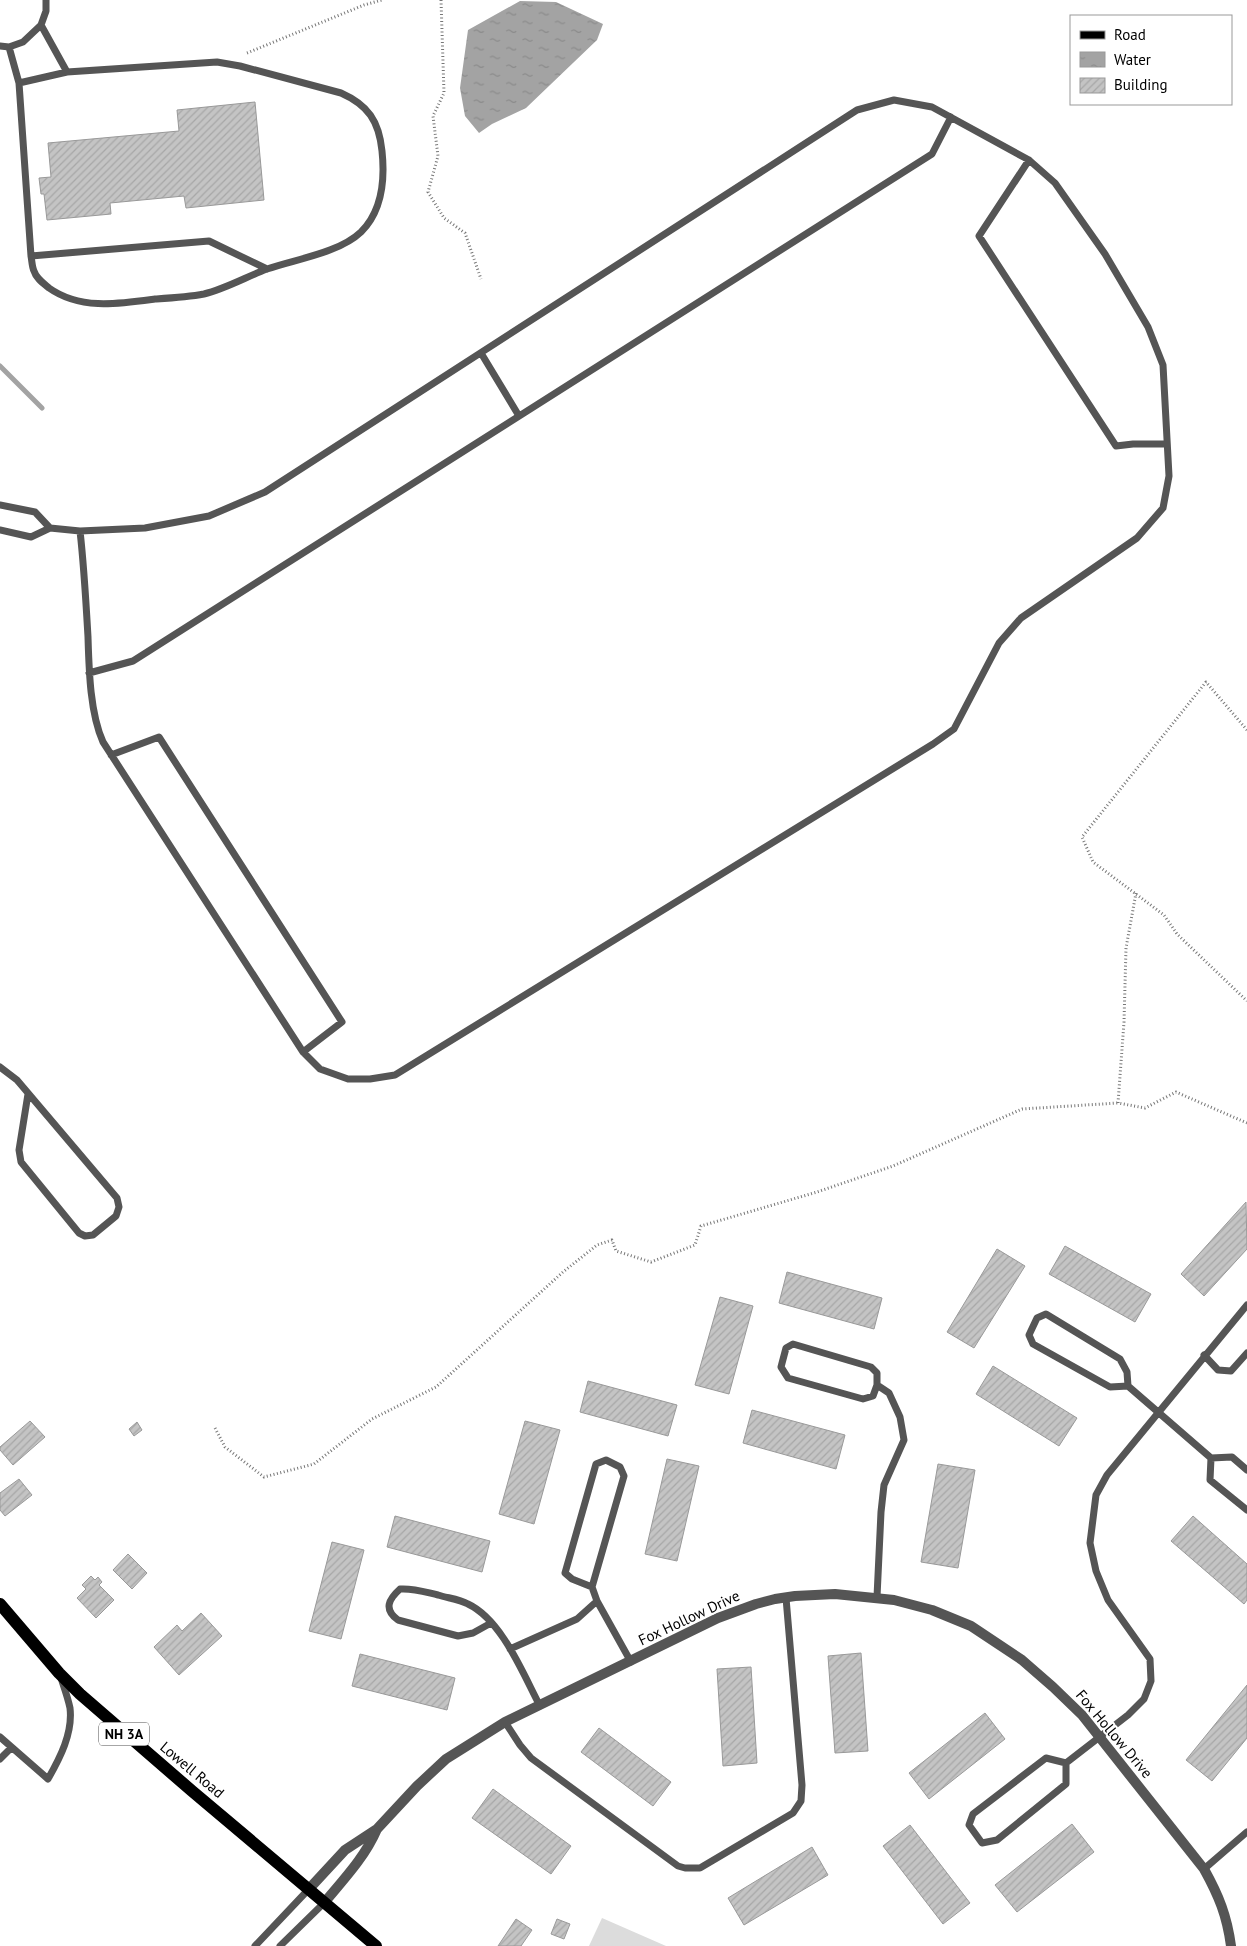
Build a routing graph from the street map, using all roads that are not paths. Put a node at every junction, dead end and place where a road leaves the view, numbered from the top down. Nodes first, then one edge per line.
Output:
1 (46, 0) edge
2 (41, 25) junction
3 (0, 46) edge
4 (9, 47) junction
5 (67, 72) junction
6 (19, 83) junction
7 (951, 117) junction
8 (1028, 160) junction
9 (31, 256) junction
10 (267, 269) junction
11 (481, 353) junction
12 (519, 416) junction
13 (1167, 444) junction
14 (0, 505) edge
15 (50, 528) junction
16 (0, 530) edge
17 (80, 531) junction
18 (90, 672) junction
19 (111, 755) junction
20 (303, 1052) junction
21 (0, 1067) edge
22 (28, 1094) junction
23 (1247, 1305) edge
24 (1247, 1352) edge
25 (1204, 1355) junction
26 (876, 1385) junction
27 (1128, 1386) junction
28 (1158, 1412) junction
29 (1211, 1458) junction
30 (1247, 1470) edge
31 (1247, 1510) edge
32 (592, 1587) junction
33 (877, 1597) junction
34 (786, 1598) junction
35 (598, 1601) junction
36 (0, 1604) edge
37 (491, 1623) junction
38 (510, 1649) junction
39 (631, 1662) junction
40 (59, 1673) junction
41 (540, 1706) junction
42 (505, 1722) junction
43 (0, 1737) edge
44 (1099, 1737) junction
45 (11, 1748) junction
46 (0, 1759) edge
47 (1066, 1763) junction
48 (378, 1828) junction
49 (1247, 1832) edge
50 (1204, 1869) junction
51 (308, 1890) junction
52 (324, 1903) junction
53 (255, 1946) edge
54 (280, 1946) edge
55 (376, 1946) edge
56 (1231, 1946) edge

1 - 2 lane
2 - 4 lane
2 - 5 lane
3 - 4 lane
4 - 6 lane
5 - 6 lane
5 - 10 lane
6 - 9 lane
7 - 8 lane
7 - 11 lane
7 - 12 lane
8 - 13 lane
8 - 13 lane
9 - 10 lane
9 - 10 lane
11 - 12 lane
11 - 17 lane
12 - 18 lane
13 - 20 lane
14 - 15 lane
15 - 16 lane
15 - 17 lane
17 - 18 lane
18 - 19 lane
19 - 20 lane
19 - 20 lane
21 - 22 lane
22 - 22 lane
23 - 25 lane
24 - 25 lane
25 - 28 lane
26 - 26 lane
26 - 33 lane
27 - 27 lane
27 - 28 lane
28 - 29 lane
28 - 44 lane
29 - 30 lane
29 - 31 lane
32 - 32 lane
32 - 35 lane
33 - 34 street, Fox Hollow Drive
33 - 44 street, Fox Hollow Drive
34 - 39 street, Fox Hollow Drive
34 - 42 lane
35 - 38 lane
35 - 39 lane
36 - 40 main road, Lowell Road / NH 3A
37 - 37 lane
37 - 38 lane
38 - 41 lane
39 - 41 street, Fox Hollow Drive
40 - 45 lane
40 - 51 main road, Lowell Road / NH 3A
41 - 42 street, Fox Hollow Drive
42 - 48 street, Fox Hollow Drive
43 - 45 lane
44 - 47 lane
44 - 50 street, Fox Hollow Drive
45 - 46 lane
47 - 47 lane
48 - 51 street, Fox Hollow Drive
48 - 52 street, Fox Hollow Drive
49 - 50 lane
50 - 56 street, Fox Hollow Drive
51 - 52 main road, Lowell Road / NH 3A
51 - 53 lane
52 - 54 lane
52 - 55 main road, Lowell Road / NH 3A

